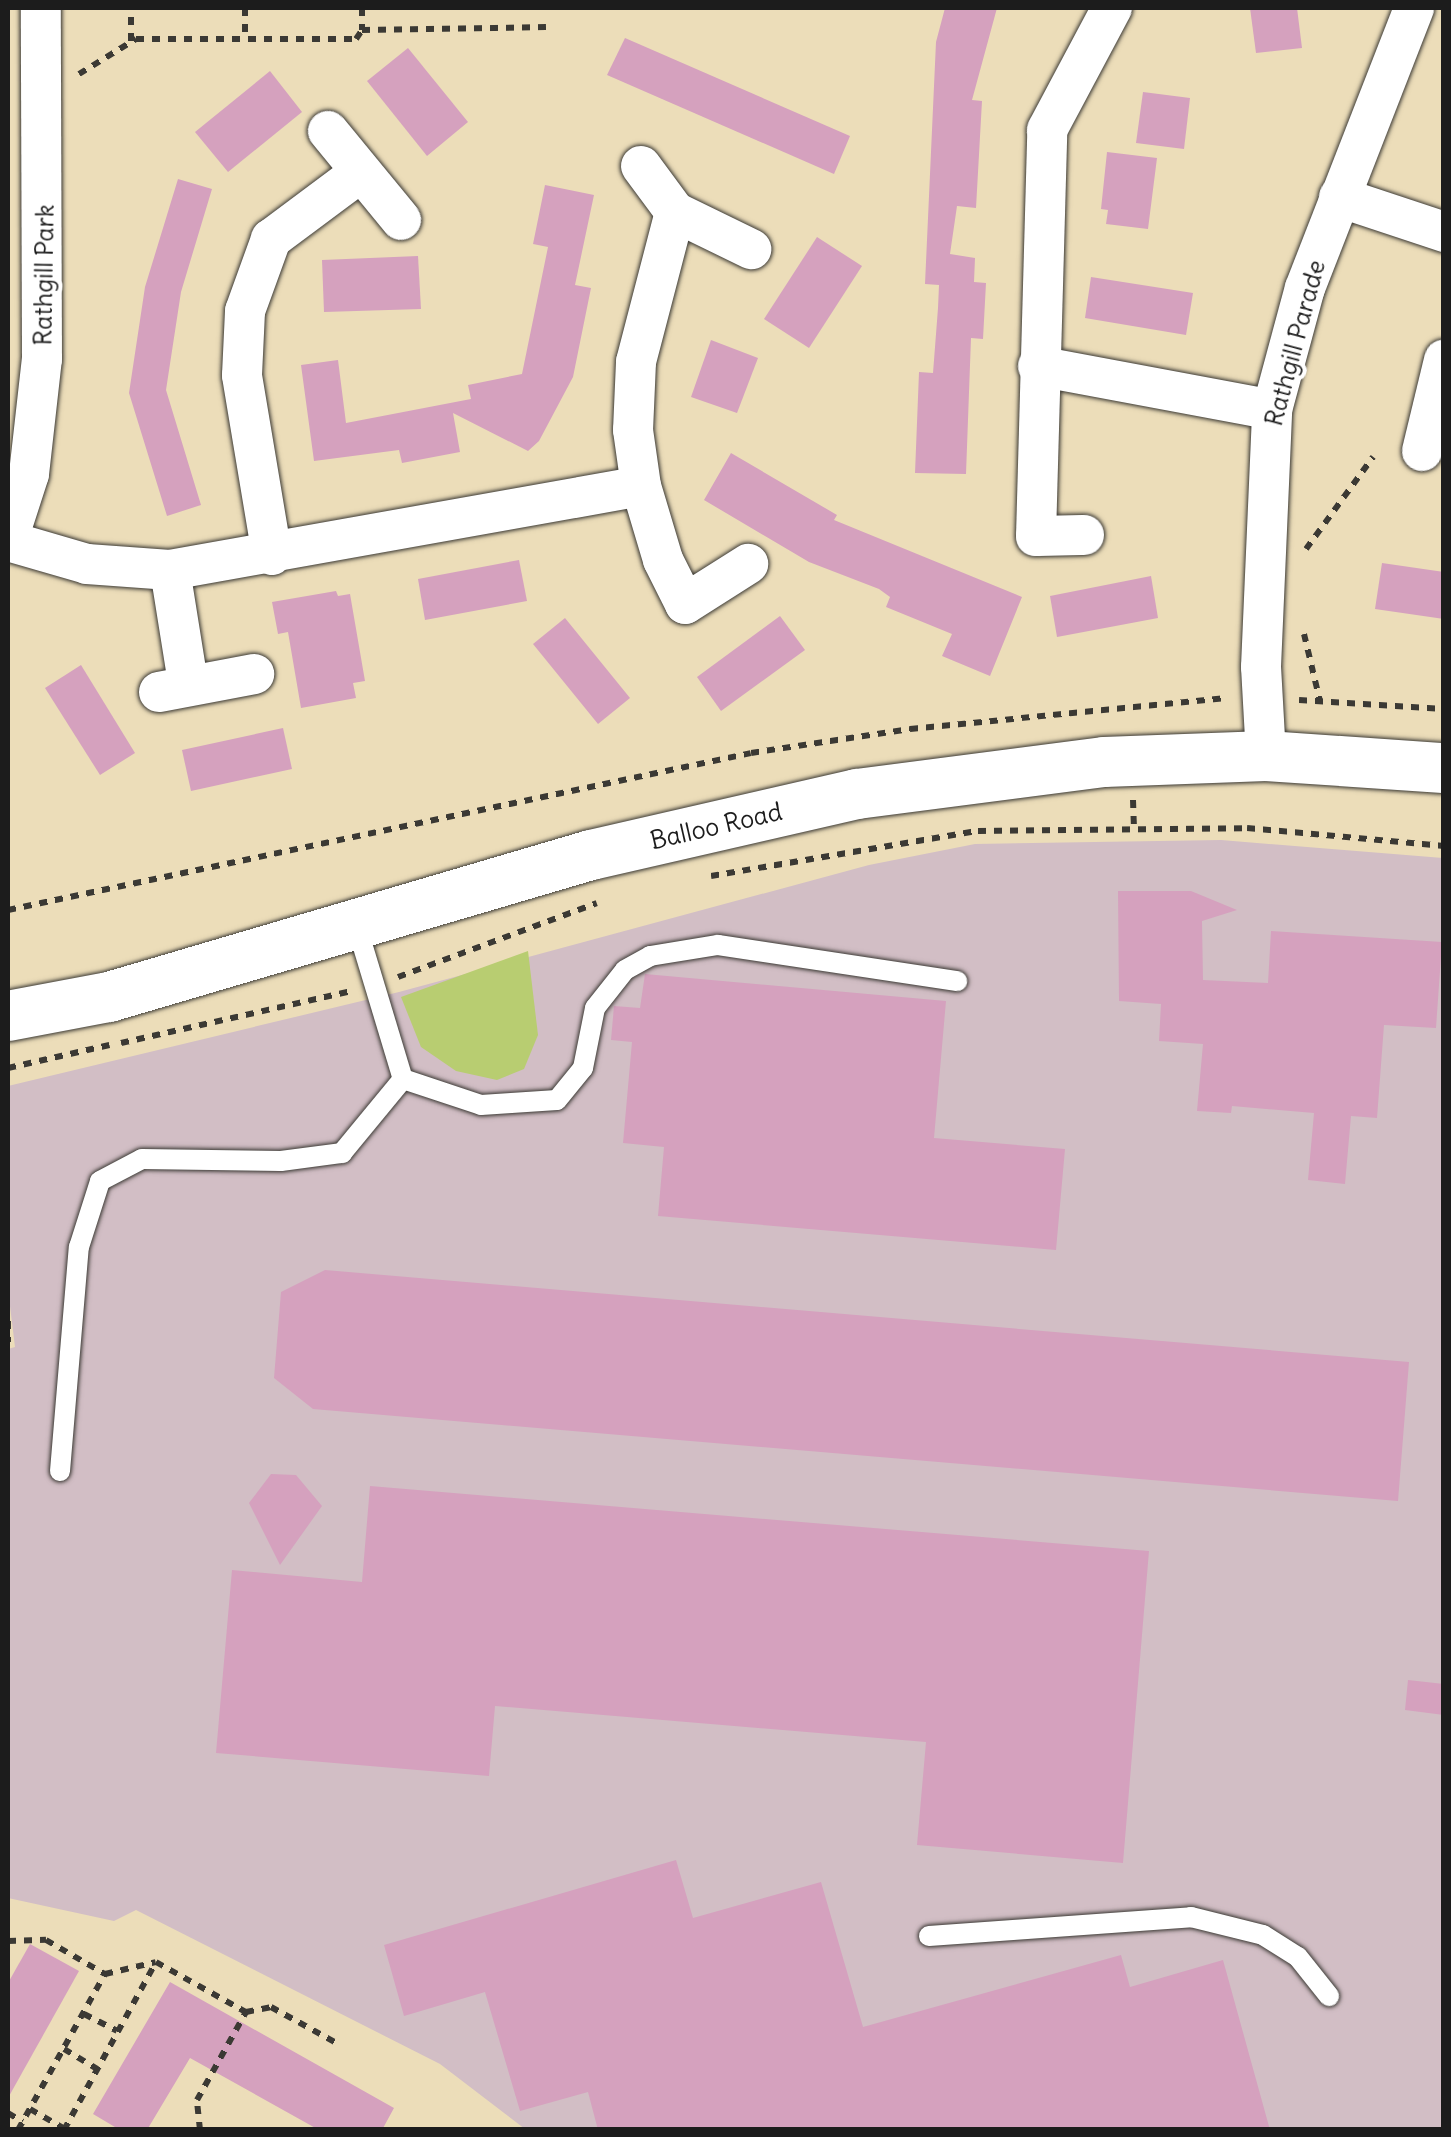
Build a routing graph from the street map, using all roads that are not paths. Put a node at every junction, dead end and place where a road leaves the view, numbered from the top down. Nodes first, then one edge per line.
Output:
1 (41, 8) edge
2 (1112, 8) edge
3 (1414, 8) edge
4 (328, 131) dead end
5 (641, 166) dead end
6 (361, 172) junction
7 (1338, 196) junction
8 (676, 212) junction
9 (400, 220) dead end
10 (1444, 232) edge
11 (751, 248) dead end
12 (1444, 360) edge
13 (1038, 366) junction
14 (1272, 410) junction
15 (1422, 452) dead end
16 (642, 486) junction
17 (1084, 535) dead end
18 (8, 540) edge
19 (272, 555) junction
20 (748, 564) dead end
21 (170, 570) junction
22 (254, 674) dead end
23 (1266, 756) junction
24 (1444, 768) edge
25 (356, 928) junction
26 (957, 981) dead end
27 (8, 1016) edge
28 (403, 1078) junction
29 (60, 1471) dead end
30 (930, 1936) dead end
31 (1329, 1996) dead end

1 - 18 street, Rathgill Park
2 - 13 street
3 - 7 street, Rathgill Parade
4 - 6 street
5 - 8 street
6 - 9 street
6 - 19 street
7 - 10 street
7 - 14 street, Rathgill Parade
8 - 11 street
8 - 16 street
12 - 15 street
13 - 14 street
13 - 17 street
14 - 23 street, Rathgill Parade
16 - 19 street
16 - 20 street
18 - 21 street
19 - 21 street
21 - 22 street
23 - 24 street, Balloo Road
23 - 25 street, Balloo Road
25 - 27 street, Balloo Road
25 - 28 lane
26 - 28 lane
28 - 29 lane
30 - 31 lane

